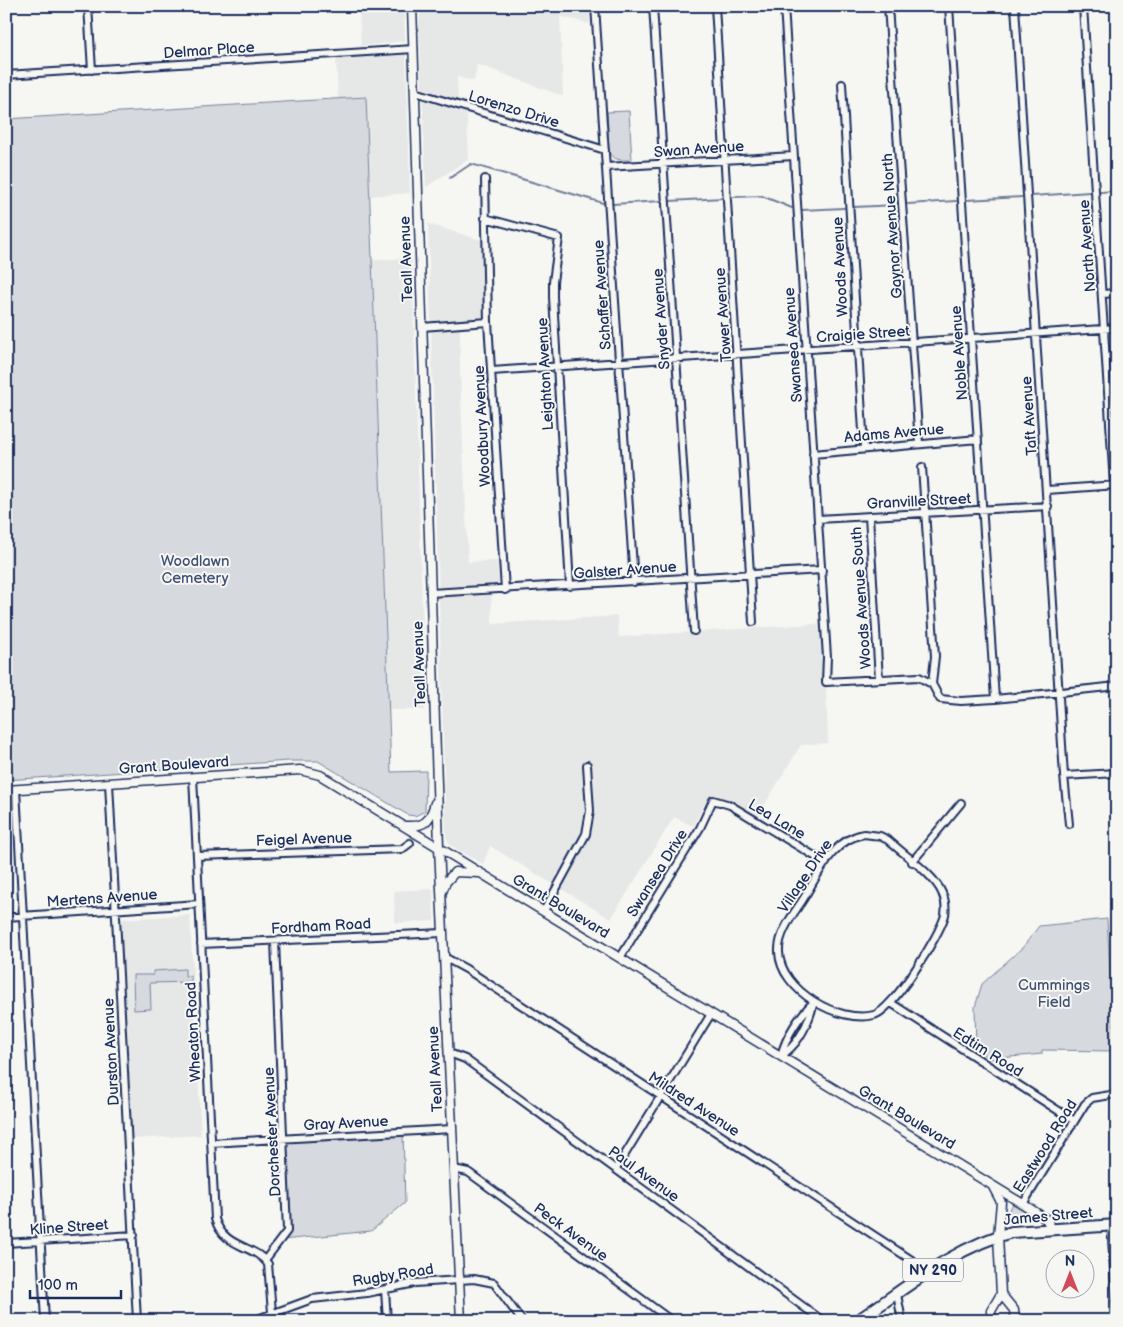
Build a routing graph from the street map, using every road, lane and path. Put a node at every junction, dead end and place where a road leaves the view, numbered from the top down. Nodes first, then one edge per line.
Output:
1 (88, 6) edge
2 (595, 6) edge
3 (653, 6) edge
4 (715, 6) edge
5 (784, 6) edge
6 (888, 6) edge
7 (949, 6) edge
8 (1015, 6) edge
9 (1083, 6) edge
10 (413, 9) edge
11 (414, 49) junction
12 (92, 70) junction
13 (6, 75) edge
14 (842, 84) dead end
15 (415, 92) junction
16 (605, 150) junction
17 (794, 156) junction
18 (725, 160) junction
19 (664, 165) junction
20 (606, 167) junction
21 (485, 179) dead end
22 (485, 218) junction
23 (1117, 293) edge
24 (1102, 294) junction
25 (488, 322) junction
26 (422, 327) junction
27 (1117, 328) edge
28 (1105, 329) junction
29 (1037, 334) junction
30 (972, 339) junction
31 (912, 343) junction
32 (857, 347) junction
33 (806, 351) junction
34 (738, 355) junction
35 (676, 358) junction
36 (619, 363) junction
37 (558, 368) junction
38 (492, 371) junction
39 (978, 439) junction
40 (919, 444) junction
41 (864, 448) junction
42 (813, 454) junction
43 (922, 467) dead end
44 (1115, 485) edge
45 (1046, 490) junction
46 (1048, 506) junction
47 (982, 510) junction
48 (925, 513) junction
49 (869, 516) junction
50 (818, 519) junction
51 (822, 570) junction
52 (751, 573) junction
53 (691, 578) junction
54 (634, 582) junction
55 (570, 586) junction
56 (505, 590) junction
57 (430, 593) junction
58 (753, 622) dead end
59 (694, 631) dead end
60 (879, 679) junction
61 (932, 684) junction
62 (1117, 686) edge
63 (1060, 690) junction
64 (995, 699) junction
65 (587, 765) dead end
66 (1117, 773) edge
67 (1064, 776) junction
68 (193, 777) junction
69 (109, 783) junction
70 (16, 789) junction
71 (6, 790) edge
72 (437, 794) junction
73 (713, 800) joint
74 (961, 803) dead end
75 (1069, 824) dead end
76 (404, 826) junction
77 (410, 844) dead end
78 (439, 847) junction
79 (197, 856) junction
80 (912, 862) junction
81 (826, 863) junction
82 (482, 874) junction
83 (441, 894) junction
84 (199, 904) junction
85 (116, 910) junction
86 (544, 911) junction
87 (23, 916) junction
88 (6, 917) edge
89 (443, 933) junction
90 (275, 941) junction
91 (201, 944) junction
92 (444, 957) junction
93 (620, 958) junction
94 (814, 1002) junction
95 (891, 1003) junction
96 (711, 1014) junction
97 (448, 1053) junction
98 (781, 1056) junction
99 (1117, 1094) edge
100 (661, 1097) junction
101 (1073, 1120) junction
102 (452, 1129) junction
103 (284, 1139) junction
104 (211, 1143) junction
105 (454, 1169) junction
106 (616, 1169) junction
107 (992, 1185) junction
108 (1014, 1198) junction
109 (1024, 1204) junction
110 (1001, 1212) junction
111 (1114, 1225) edge
112 (1052, 1229) junction
113 (134, 1236) junction
114 (998, 1236) junction
115 (40, 1241) junction
116 (6, 1243) edge
117 (265, 1260) junction
118 (930, 1272) junction
119 (459, 1279) junction
120 (385, 1290) junction
121 (897, 1294) junction
122 (1001, 1294) junction
123 (272, 1312) junction
124 (1117, 1313) edge
125 (45, 1321) edge
126 (137, 1321) edge
127 (252, 1321) edge
128 (386, 1321) edge
129 (461, 1321) edge
130 (522, 1321) edge
131 (672, 1321) edge
132 (823, 1321) edge
133 (857, 1321) edge
134 (902, 1321) edge
135 (991, 1321) edge
136 (1015, 1321) edge

1 - 12 street
2 - 16 street, Schaffer Avenue
3 - 19 street, Snyder Avenue
4 - 18 street, Tower Avenue
5 - 17 street, Swansea Avenue
6 - 31 street, Gaynor Avenue North
7 - 30 street, Noble Avenue
8 - 29 street, Taft Avenue
9 - 24 street, North Avenue
10 - 11 street, Teall Avenue
11 - 12 street, Delmar Place
11 - 15 street, Teall Avenue
12 - 13 street, Delmar Place
14 - 32 street, Woods Avenue
15 - 16 street, Lorenzo Drive
15 - 26 street, Teall Avenue
16 - 20 street, Schaffer Avenue
17 - 18 street, Swan Avenue
17 - 33 street, Swansea Avenue
18 - 19 street, Swan Avenue
18 - 34 street, Tower Avenue
19 - 20 street, Swan Avenue
19 - 35 street, Snyder Avenue
20 - 36 street, Schaffer Avenue
21 - 22 street, Woodbury Avenue
22 - 25 street, Woodbury Avenue
22 - 37 street, Leighton Avenue
23 - 24 street
24 - 28 street, North Avenue
25 - 26 street
25 - 38 street, Woodbury Avenue
26 - 57 street, Teall Avenue
27 - 28 street, Craigie Street
28 - 29 street, Craigie Street
28 - 44 street, North Avenue
29 - 30 street, Craigie Street
29 - 45 street, Taft Avenue
30 - 31 street, Craigie Street
30 - 39 street, Noble Avenue
31 - 32 street, Craigie Street
31 - 40 street, Gaynor Avenue North
32 - 33 street, Craigie Street
32 - 41 street, Woods Avenue
33 - 34 street, Craigie Street
33 - 42 street, Swansea Avenue
34 - 35 street, Craigie Street
34 - 52 street, Tower Avenue
35 - 36 street, Craigie Street
35 - 53 street, Snyder Avenue
36 - 37 street, Craigie Street
36 - 54 street, Schaffer Avenue
37 - 38 street, Craigie Street
37 - 55 street, Leighton Avenue
38 - 56 street, Woodbury Avenue
39 - 40 street, Adams Avenue
39 - 47 street, Noble Avenue
40 - 41 street, Adams Avenue
41 - 42 street, Adams Avenue
42 - 50 street, Swansea Avenue
43 - 48 street
44 - 45 street
45 - 46 street, Taft Avenue
46 - 47 street, Granville Street
46 - 63 street, Taft Avenue
47 - 48 street, Granville Street
47 - 64 street, Noble Avenue
48 - 49 street, Granville Street
48 - 61 street
49 - 50 street, Granville Street
49 - 60 street, Woods Avenue South
50 - 51 street, Swansea Avenue
51 - 52 street, Galster Avenue
51 - 60 street, Swansea Avenue
52 - 53 street, Galster Avenue
52 - 58 street, Tower Avenue
53 - 54 street, Galster Avenue
53 - 59 street, Snyder Avenue
54 - 55 street, Galster Avenue
55 - 56 street, Galster Avenue
56 - 57 street, Galster Avenue
57 - 72 street, Teall Avenue
60 - 61 street
61 - 64 street
62 - 63 street
63 - 64 street
63 - 67 street, Taft Avenue
65 - 86 street
66 - 67 street
67 - 75 street, Taft Avenue
68 - 69 street, Grant Boulevard
68 - 76 street, Grant Boulevard
68 - 79 street, Wheaton Road
69 - 70 street, Grant Boulevard
69 - 85 street, Durston Avenue
70 - 71 street, Grant Boulevard
70 - 87 street
72 - 76 street
72 - 78 street, Teall Avenue
73 - 81 street, Lea Lane
73 - 93 street, Swansea Drive
74 - 80 street
76 - 78 street, Grant Boulevard
77 - 79 street, Feigel Avenue
78 - 82 street, Grant Boulevard
78 - 83 street, Teall Avenue
79 - 84 street, Wheaton Road
80 - 81 street, Village Drive
80 - 95 street, Village Drive
81 - 94 street, Village Drive
82 - 83 street
82 - 86 street, Grant Boulevard
83 - 89 street, Teall Avenue
84 - 85 street, Mertens Avenue
84 - 91 street, Wheaton Road
85 - 87 street, Mertens Avenue
85 - 113 street, Durston Avenue
86 - 93 street, Grant Boulevard
87 - 88 street, Mertens Avenue
87 - 115 street
89 - 90 street, Fordham Road
89 - 92 street, Teall Avenue
90 - 91 street, Fordham Road
90 - 103 street, Dorchester Avenue
91 - 104 street, Wheaton Road
92 - 97 street, Teall Avenue
92 - 100 street, Mildred Avenue
93 - 96 street, Grant Boulevard
94 - 95 street, Village Drive
94 - 98 street
95 - 101 street, Edtim Road
96 - 98 street, Grant Boulevard
96 - 100 street
97 - 102 street, Teall Avenue
97 - 106 street, Paul Avenue
98 - 107 street, Grant Boulevard
99 - 101 street, Eastwood Road
100 - 106 street
100 - 118 street, Mildred Avenue
101 - 109 street, Eastwood Road
102 - 103 street, Gray Avenue
102 - 105 street, Teall Avenue
103 - 104 street, Gray Avenue
103 - 117 street, Dorchester Avenue
104 - 117 street, Wheaton Road
105 - 119 street, Teall Avenue
105 - 131 street, Peck Avenue
106 - 132 street, Paul Avenue
107 - 108 street, Grant Boulevard
107 - 110 street
108 - 109 street, Grant Boulevard
108 - 110 street
109 - 112 street, Grant Boulevard
110 - 114 street
111 - 112 main road, James Street / NY 290
111 - 124 street
112 - 114 main road, James Street / NY 290
113 - 115 street, Kline Street
113 - 126 street, Durston Avenue
114 - 118 main road, James Street / NY 290
114 - 122 street
115 - 116 street, Kline Street
115 - 125 street
117 - 123 street
118 - 121 main road, James Street / NY 290
119 - 120 street, Rugby Road
119 - 129 street, Teall Avenue
119 - 130 street, Rugby Road
120 - 123 street, Rugby Road
120 - 128 street
121 - 133 main road, James Street / NY 290
121 - 134 street
122 - 135 street
122 - 136 street
123 - 127 street, Rugby Road

